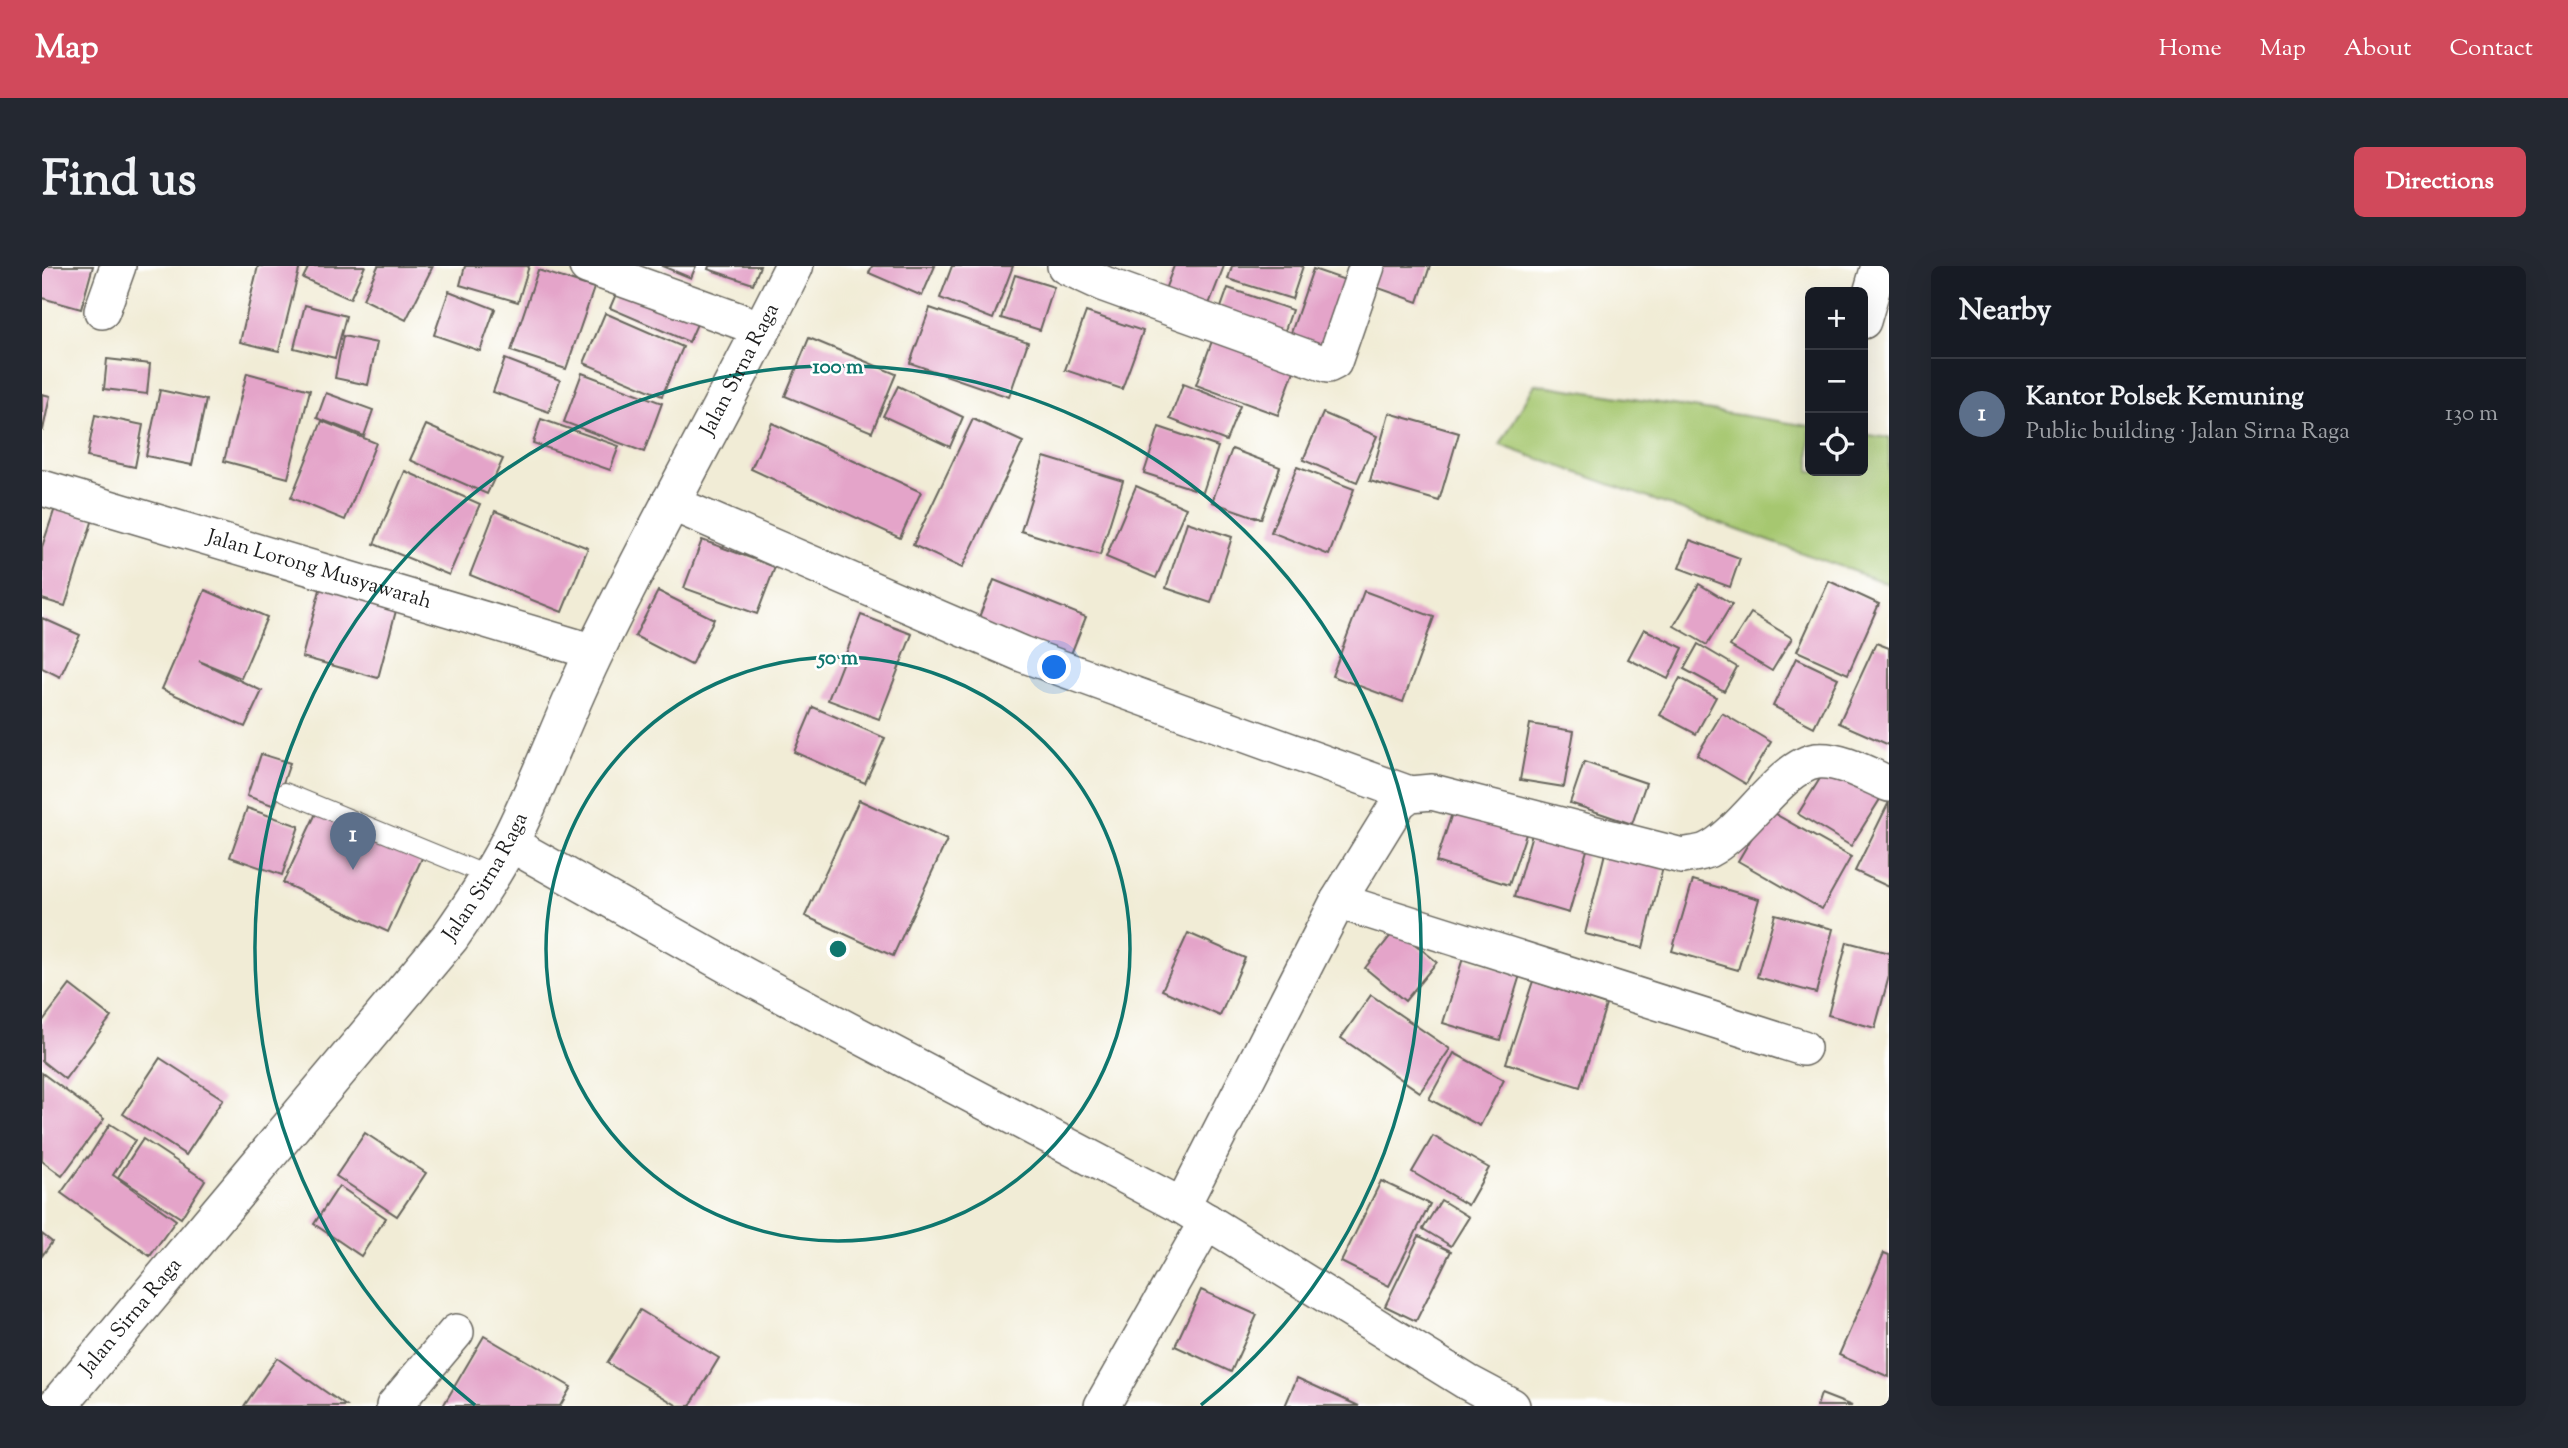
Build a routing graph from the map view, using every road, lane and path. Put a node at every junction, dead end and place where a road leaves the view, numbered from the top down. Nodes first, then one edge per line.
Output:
1 (118, 266) edge
2 (587, 266) edge
3 (794, 266) edge
4 (1065, 266) edge
5 (1367, 266) edge
6 (1879, 266) edge
7 (1868, 304) edge
8 (102, 311) dead end
9 (762, 329) junction
10 (42, 488) edge
11 (669, 502) junction
12 (594, 652) junction
13 (1889, 784) edge
14 (285, 792) dead end
15 (1410, 794) junction
16 (509, 844) junction
17 (489, 876) junction
18 (1338, 901) junction
19 (1803, 1048) dead end
20 (1194, 1213) junction
21 (456, 1332) dead end
22 (66, 1403) edge
23 (394, 1406) edge
24 (1102, 1406) edge
25 (1511, 1406) edge

1 - 8 street
2 - 9 street
3 - 9 street, Jalan Sirna Raga
4 - 5 street
6 - 7 street
9 - 11 street, Jalan Sirna Raga
10 - 12 street, Jalan Lorong Musyawarah
11 - 12 street, Jalan Sirna Raga
11 - 15 street
12 - 16 street, Jalan Sirna Raga
13 - 15 street
14 - 17 lane
15 - 18 street
16 - 17 street, Jalan Sirna Raga
16 - 20 street
17 - 22 street, Jalan Sirna Raga
18 - 19 street
18 - 20 street
20 - 24 street
20 - 25 street
21 - 23 street

